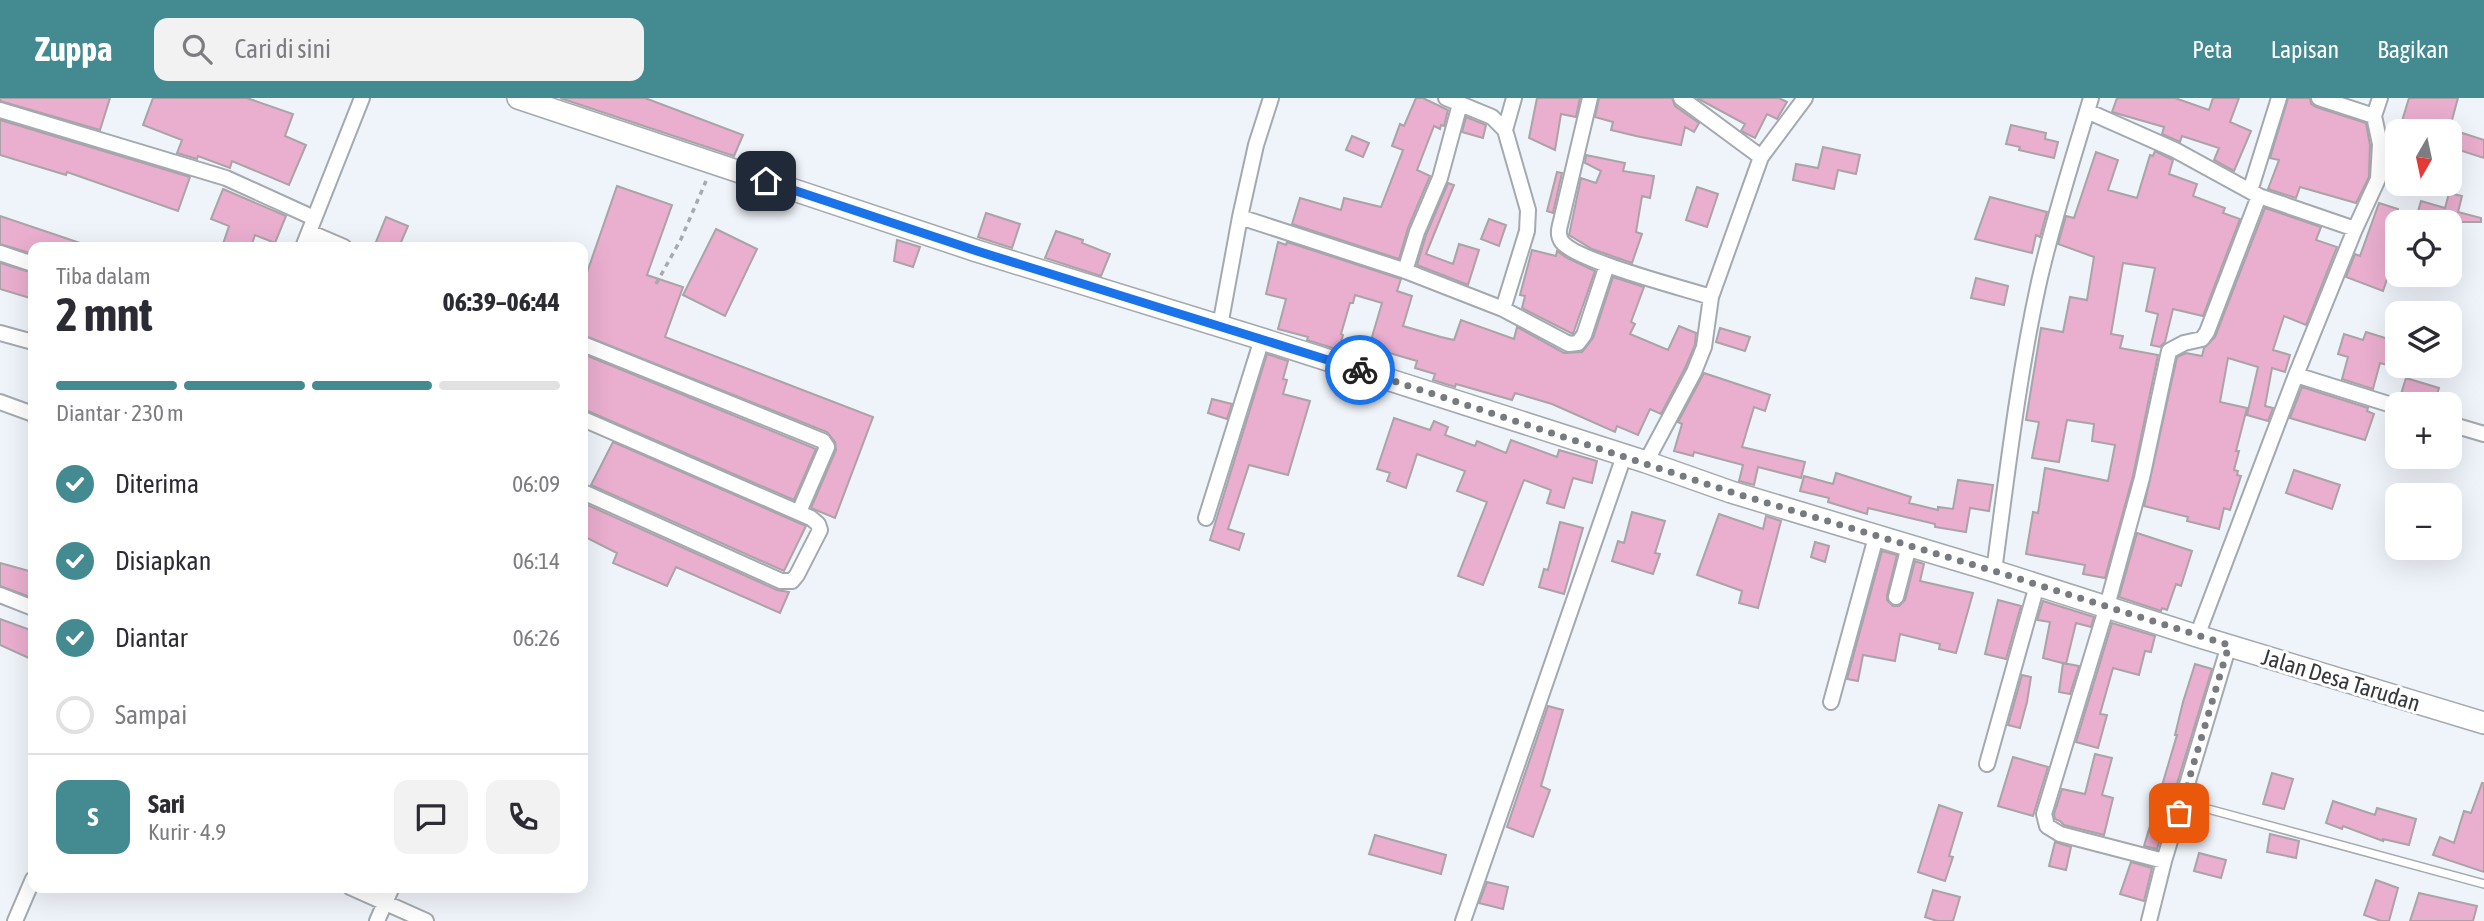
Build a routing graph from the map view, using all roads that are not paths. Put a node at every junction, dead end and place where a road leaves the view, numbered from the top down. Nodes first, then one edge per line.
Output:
1 (362, 98) edge
2 (517, 98) edge
3 (1271, 98) edge
4 (1514, 98) edge
5 (1590, 98) edge
6 (1681, 98) edge
7 (1805, 98) edge
8 (2279, 98) edge
9 (2319, 98) edge
10 (2380, 98) edge
11 (1453, 101) edge
12 (2089, 104) edge
13 (0, 110) edge
14 (2374, 116) junction
15 (1505, 130) junction
16 (1761, 157) junction
17 (2254, 194) junction
18 (1242, 217) junction
19 (312, 225) junction
20 (2355, 229) junction
21 (305, 242) edge
22 (337, 242) edge
23 (0, 253) edge
24 (28, 262) edge
25 (1607, 265) junction
26 (1405, 271) junction
27 (1711, 297) junction
28 (1503, 309) junction
29 (1220, 326) junction
30 (0, 333) edge
31 (1262, 339) junction
32 (28, 341) edge
33 (588, 346) edge
34 (2296, 374) junction
35 (0, 402) edge
36 (2385, 403) edge
37 (28, 412) edge
38 (588, 421) edge
39 (2462, 428) edge
40 (2484, 435) edge
41 (1624, 456) junction
42 (1646, 462) junction
43 (588, 494) edge
44 (799, 512) junction
45 (1206, 518) dead end
46 (1876, 537) junction
47 (1909, 546) junction
48 (1994, 571) junction
49 (2037, 585) junction
50 (0, 596) edge
51 (1896, 597) dead end
52 (28, 606) edge
53 (2107, 606) junction
54 (2197, 636) junction
55 (2229, 645) junction
56 (1831, 702) dead end
57 (2484, 723) edge
58 (1987, 764) dead end
59 (2208, 809) dead end
60 (2164, 860) junction
61 (2484, 884) edge
62 (28, 891) edge
63 (362, 893) edge
64 (389, 893) edge
65 (385, 903) junction
66 (15, 921) edge
67 (377, 921) edge
68 (426, 921) edge
69 (1463, 921) edge
70 (2149, 921) edge

1 - 19 street
2 - 29 street, Jalan Desa Tarudan
3 - 18 street
4 - 15 street
5 - 25 street
6 - 16 street
7 - 16 street
8 - 17 street
9 - 14 street
10 - 14 street
11 - 15 street
11 - 26 street
12 - 17 street
12 - 48 street
13 - 19 street
14 - 20 street
15 - 28 street
16 - 27 street
17 - 20 street
17 - 53 street
18 - 26 street
18 - 29 street
19 - 21 street
19 - 22 street
20 - 34 street
23 - 24 street
25 - 27 street
25 - 28 street
26 - 28 street
27 - 42 street
29 - 31 street, Jalan Desa Tarudan
30 - 32 street
31 - 41 street, Jalan Desa Tarudan
31 - 45 street
33 - 44 street
34 - 36 street
34 - 54 street
35 - 37 street
38 - 44 street
39 - 40 street
41 - 42 street, Jalan Desa Tarudan
41 - 69 street
42 - 46 street, Jalan Desa Tarudan
43 - 44 street
46 - 47 street, Jalan Desa Tarudan
46 - 56 street
47 - 48 street, Jalan Desa Tarudan
47 - 51 street
48 - 49 street, Jalan Desa Tarudan
49 - 53 street, Jalan Desa Tarudan
49 - 58 street
50 - 52 street
53 - 54 street, Jalan Desa Tarudan
53 - 60 street
54 - 55 street, Jalan Desa Tarudan
55 - 57 street, Jalan Desa Tarudan
55 - 60 street
59 - 61 lane
60 - 70 street
62 - 66 street
63 - 65 street
64 - 65 street
65 - 67 street
65 - 68 street

